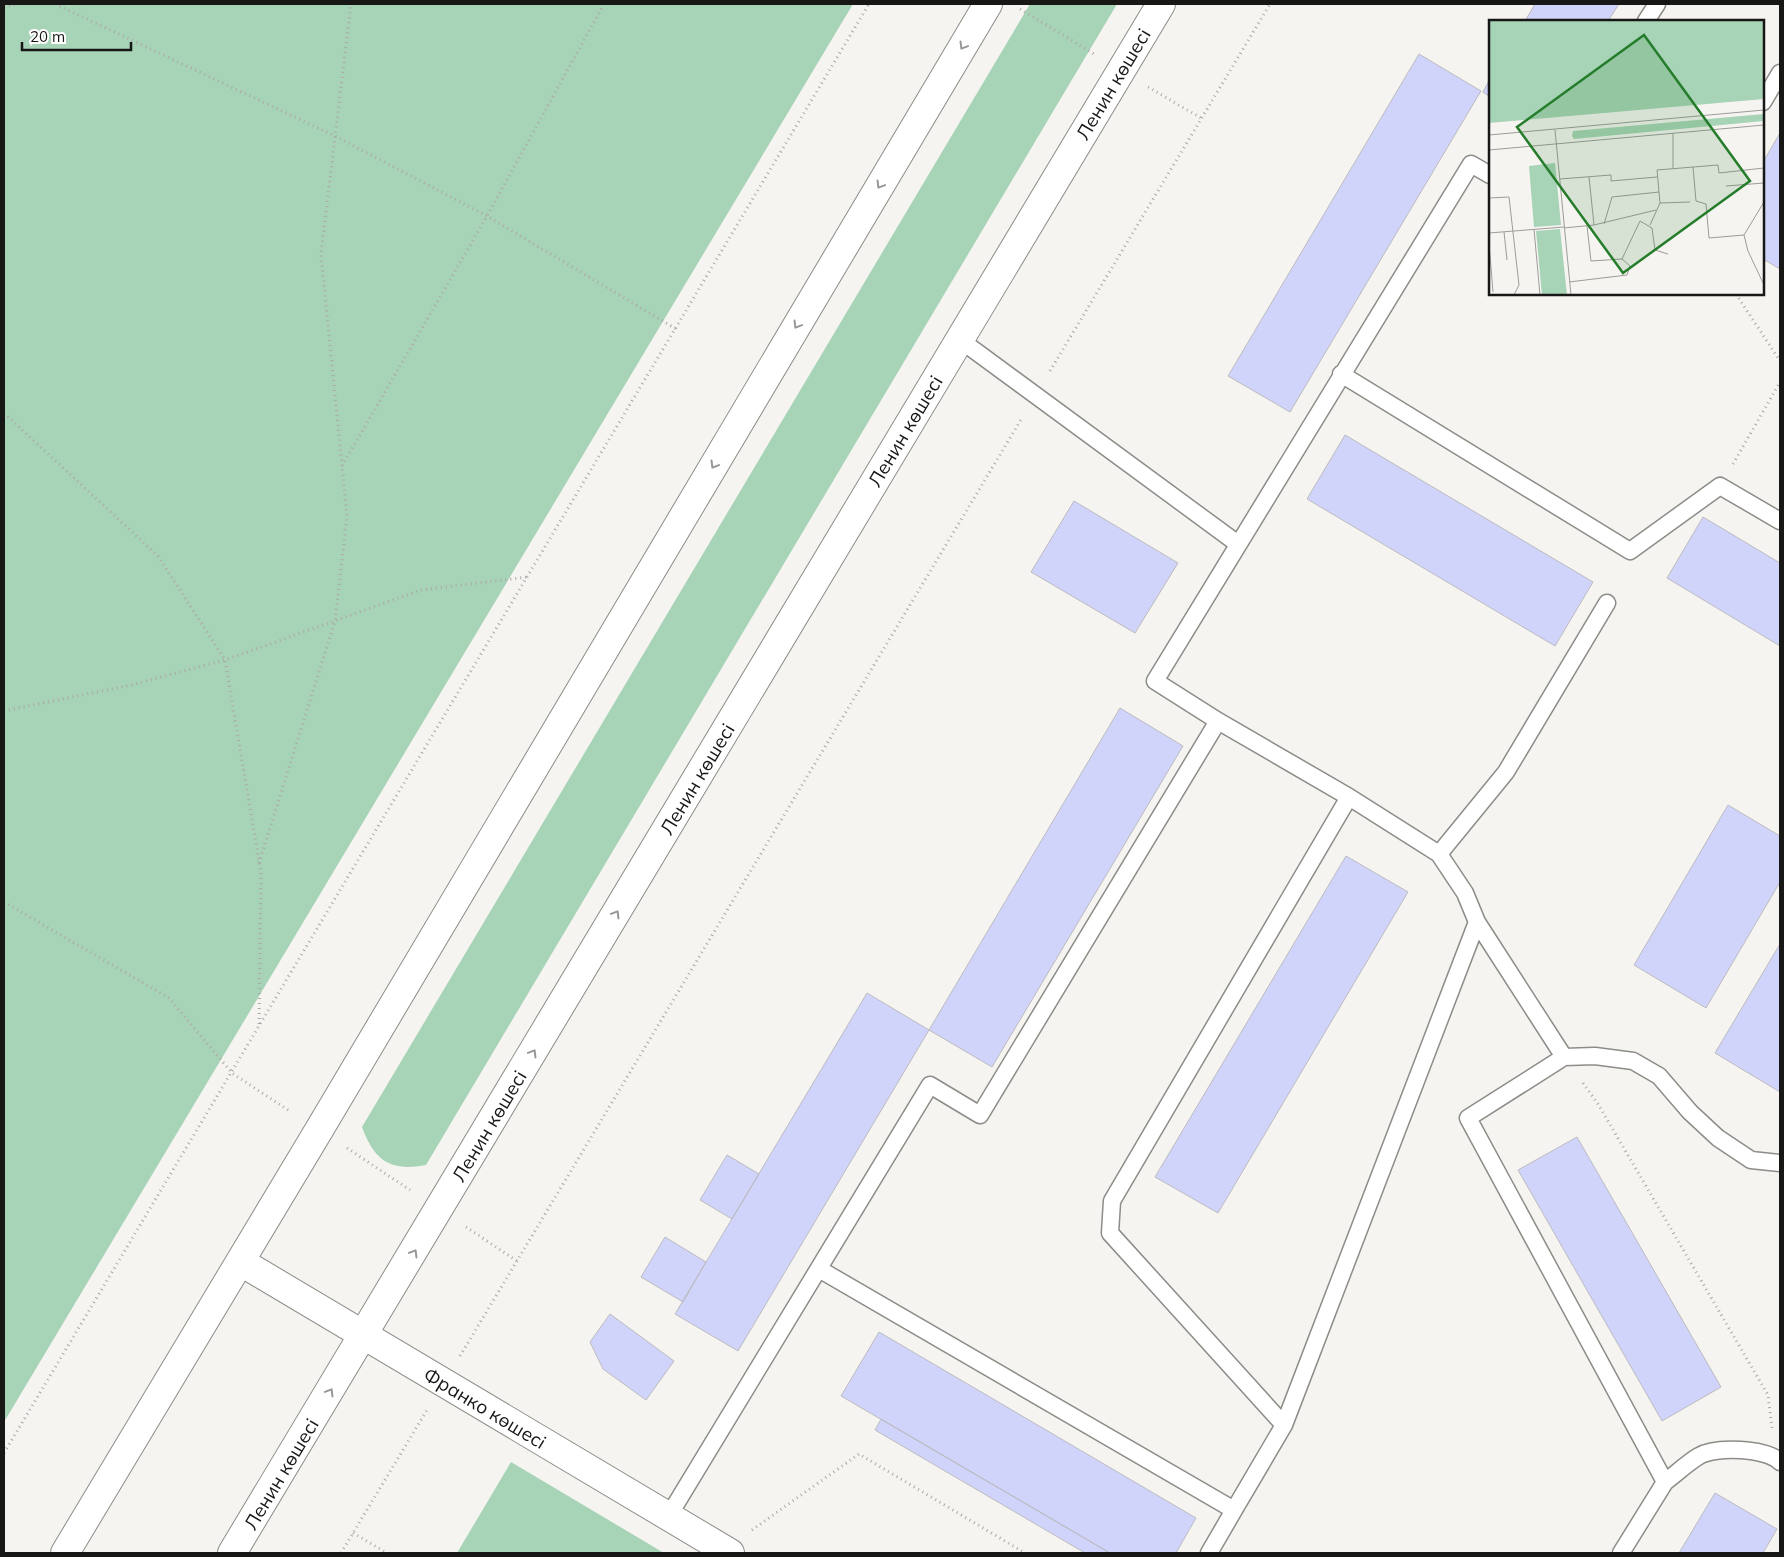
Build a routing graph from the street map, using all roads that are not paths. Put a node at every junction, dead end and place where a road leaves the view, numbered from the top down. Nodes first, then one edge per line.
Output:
1 (988, 4) edge
2 (1161, 4) edge
3 (1657, 4) edge
4 (1647, 20) edge
5 (1780, 72) edge
6 (1764, 100) edge
7 (1489, 173) edge
8 (959, 340) junction
9 (1340, 374) junction
10 (1780, 521) edge
11 (1238, 544) junction
12 (1607, 603) dead end
13 (1218, 721) junction
14 (1349, 797) junction
15 (1439, 854) junction
16 (1477, 922) junction
17 (1564, 1057) junction
18 (1780, 1163) edge
19 (241, 1262) junction
20 (819, 1269) junction
21 (364, 1336) junction
22 (1284, 1425) junction
23 (1778, 1460) edge
24 (1665, 1482) junction
25 (1234, 1510) junction
26 (668, 1517) junction
27 (727, 1551) edge
28 (65, 1553) edge
29 (232, 1553) edge
30 (1209, 1553) edge
31 (1621, 1553) edge

1 -> 19 main road
2 - 8 main road, Ленин көшесі
3 - 4 lane
5 - 6 lane
7 - 9 lane
8 - 11 lane
21 -> 8 main road, Ленин көшесі
9 - 10 lane
9 - 11 lane
11 - 13 lane
12 - 15 lane
13 - 14 lane
13 - 20 lane
14 - 15 lane
14 - 22 lane
15 - 16 lane
16 - 17 lane
16 - 22 lane
17 - 18 lane
17 - 24 lane
19 - 21 main road, Франко көшесі
19 - 28 main road
20 - 25 lane
20 - 26 lane
21 - 26 main road, Франко көшесі
29 -> 21 main road, Ленин көшесі
22 - 25 lane
23 - 24 lane
24 - 31 lane
25 - 30 lane
26 - 27 main road, Франко көшесі

